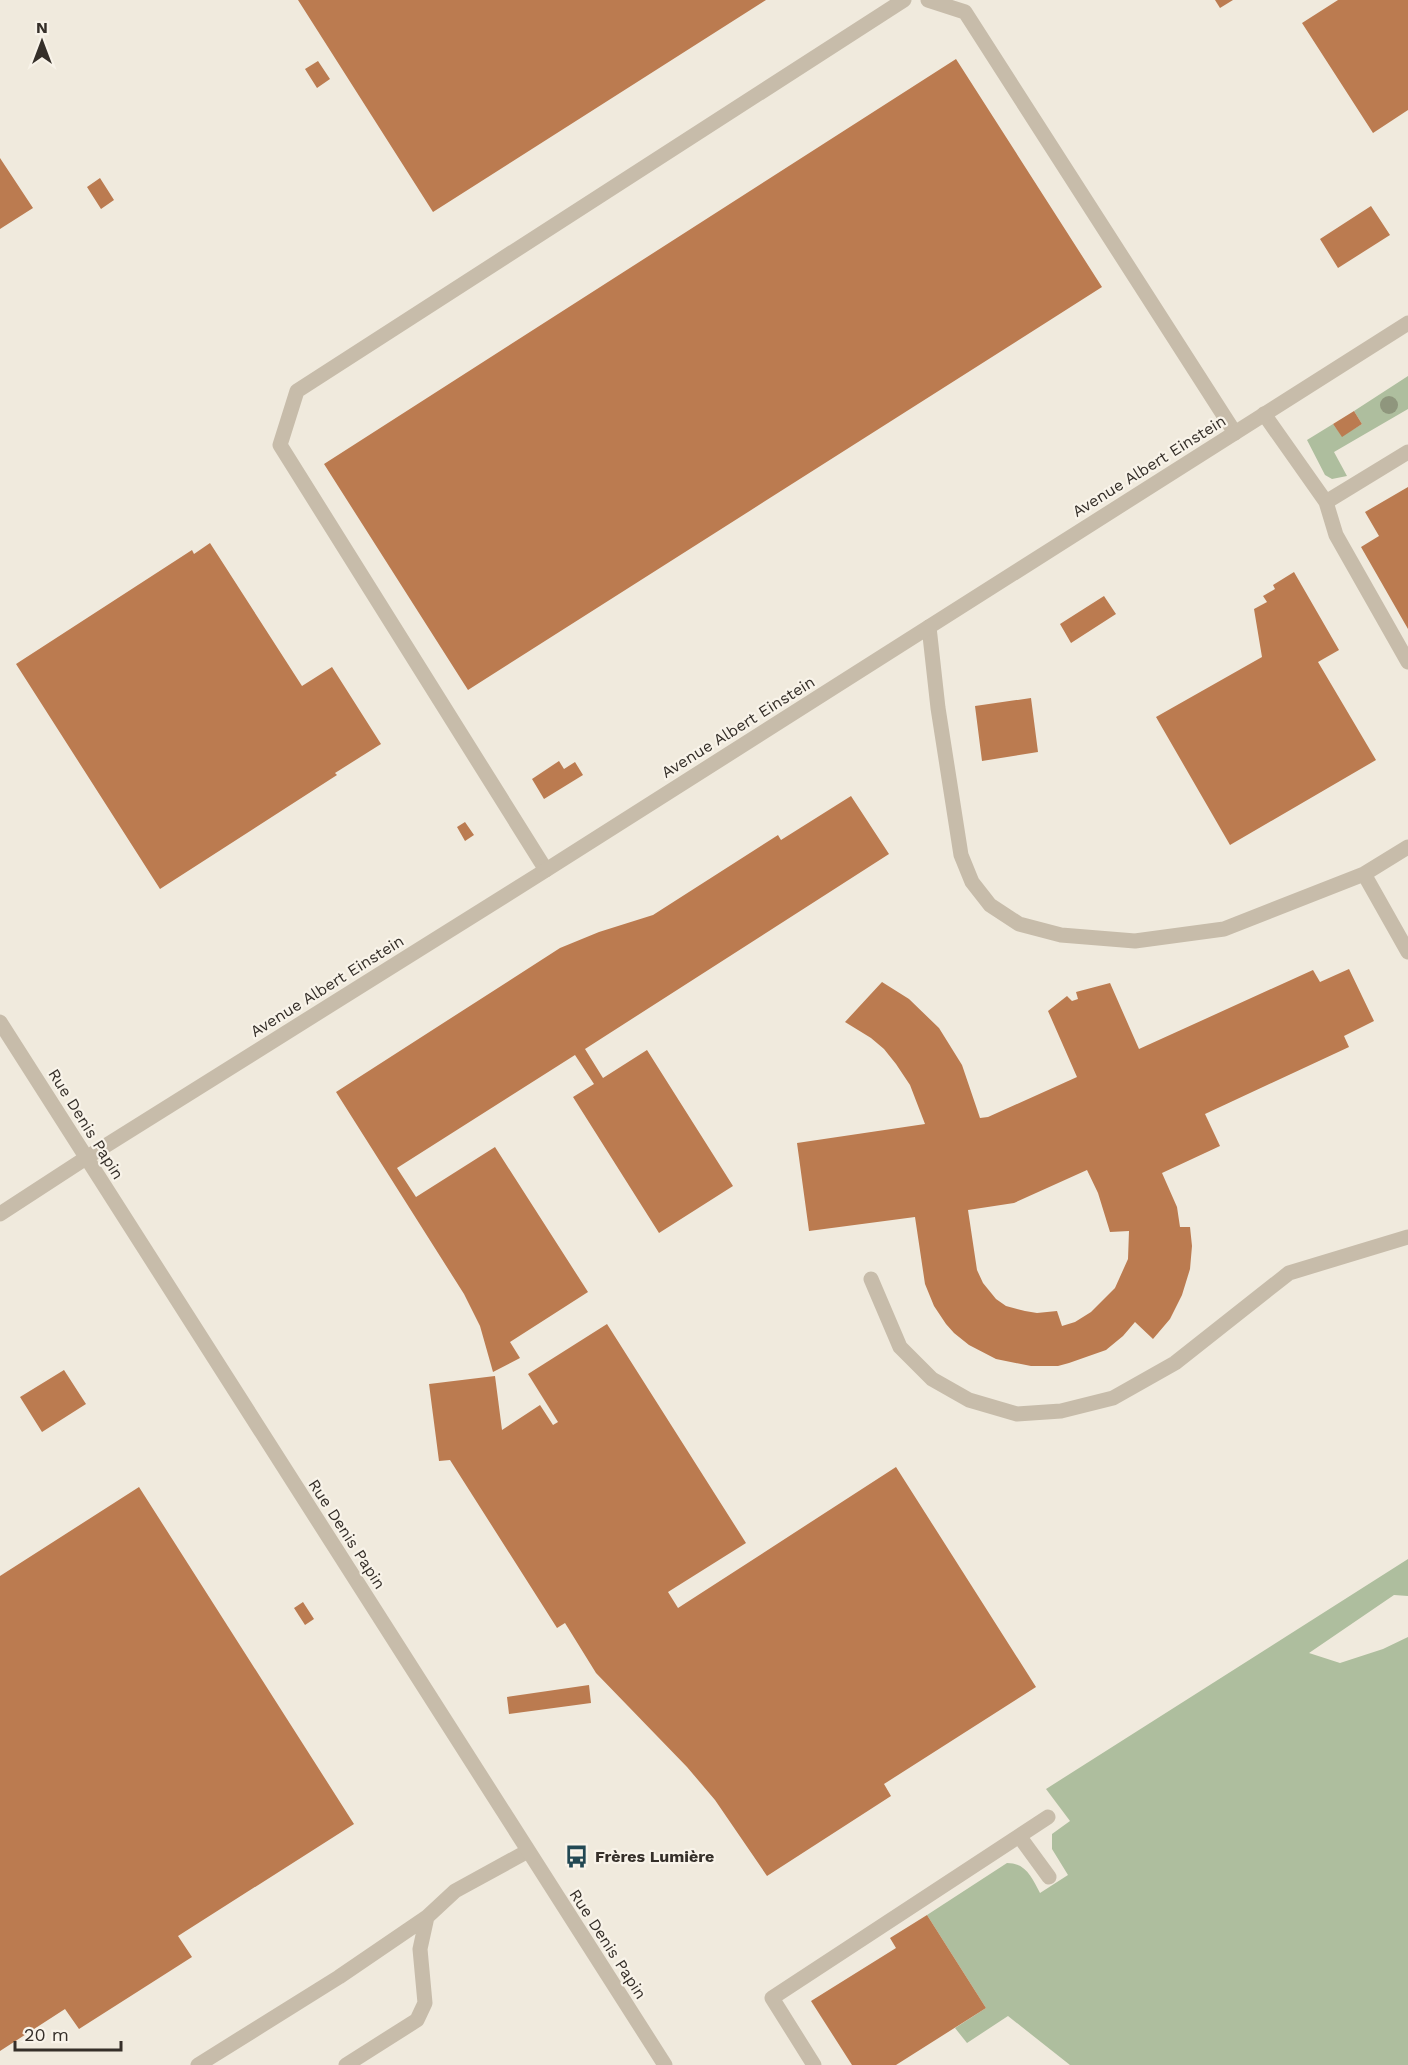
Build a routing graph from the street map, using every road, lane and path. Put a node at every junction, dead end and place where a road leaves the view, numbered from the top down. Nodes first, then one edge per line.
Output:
1 (904, 0) edge
2 (927, 0) edge
3 (1408, 323) edge
4 (1263, 414) junction
5 (1234, 433) junction
6 (1408, 452) edge
7 (1326, 502) junction
8 (929, 627) junction
9 (1408, 662) edge
10 (1408, 847) edge
11 (546, 870) junction
12 (1364, 874) junction
13 (1408, 952) edge
14 (0, 1022) edge
15 (86, 1158) junction
16 (0, 1214) edge
17 (1408, 1237) edge
18 (871, 1279) dead end
19 (1048, 1817) dead end
20 (1019, 1836) junction
21 (528, 1851) junction
22 (1049, 1877) dead end
23 (427, 1917) junction
24 (198, 2065) edge
25 (346, 2065) edge
26 (665, 2065) edge
27 (814, 2065) edge

1 - 11 street
2 - 5 street
3 - 4 street, Avenue Albert Einstein
4 - 5 street, Avenue Albert Einstein
4 - 7 street
5 - 8 street, Avenue Albert Einstein
6 - 7 street
7 - 9 street
8 - 11 street, Avenue Albert Einstein
8 - 12 street
10 - 12 street
11 - 15 street, Avenue Albert Einstein
12 - 13 street
14 - 15 street, Rue Denis Papin
15 - 16 street, Avenue Albert Einstein
15 - 21 street, Rue Denis Papin
17 - 18 street
19 - 20 street
20 - 22 street
20 - 27 street
21 - 23 street
21 - 26 street, Rue Denis Papin
23 - 24 street
23 - 25 street

